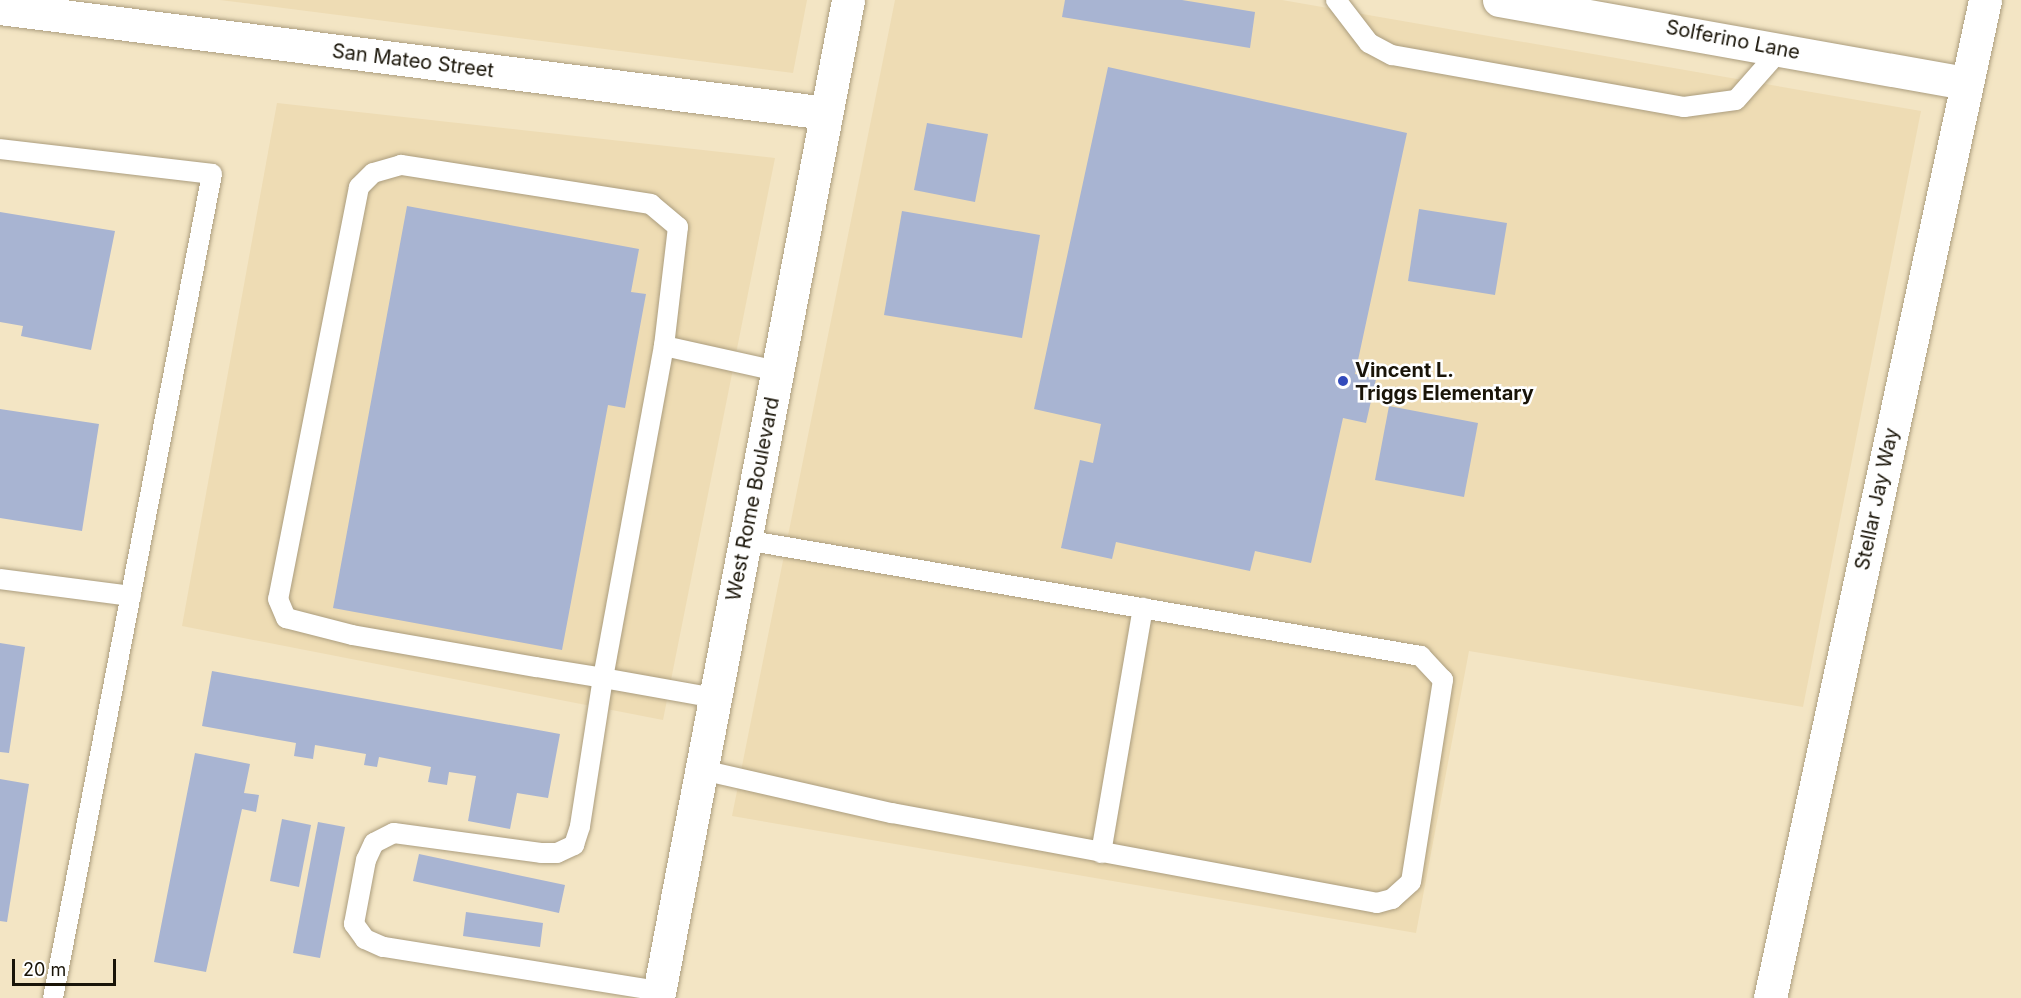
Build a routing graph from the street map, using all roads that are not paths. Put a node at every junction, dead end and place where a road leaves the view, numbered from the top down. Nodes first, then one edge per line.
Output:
1 (848, 0) edge
2 (1336, 0) edge
3 (1499, 0) edge
4 (1984, 0) edge
5 (0, 8) edge
6 (83, 10) edge
7 (1781, 49) junction
8 (1967, 83) junction
9 (826, 113) junction
10 (0, 149) edge
11 (664, 346) junction
12 (777, 371) junction
13 (745, 540) junction
14 (0, 579) edge
15 (131, 596) junction
16 (1143, 608) junction
17 (603, 678) junction
18 (715, 698) junction
19 (702, 770) junction
20 (1101, 853) junction
21 (659, 994) edge
22 (53, 998) edge
23 (1770, 998) edge

1 - 9 street, West Rome Boulevard
2 - 7 lane
3 - 7 street, Solferino Lane
4 - 8 street, Stellar Jay Way
5 - 6 street, San Mateo Street
6 - 9 street, San Mateo Street
7 - 8 street, Solferino Lane
8 - 23 street, Stellar Jay Way
9 - 12 street, West Rome Boulevard
10 - 15 lane
11 - 12 lane
11 - 17 lane
11 - 17 lane
12 - 13 street, West Rome Boulevard
13 - 16 lane
13 - 18 street, West Rome Boulevard
14 - 15 lane
15 - 22 lane
16 - 20 lane
16 - 20 lane
17 - 18 lane
17 - 21 lane
18 - 19 street, West Rome Boulevard
19 - 20 lane
19 - 21 street, West Rome Boulevard

